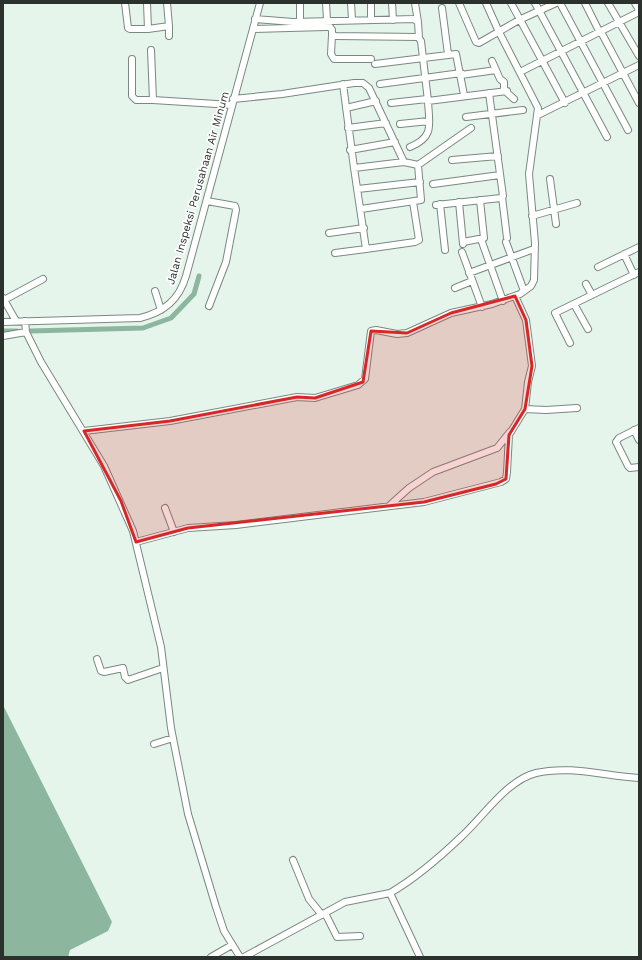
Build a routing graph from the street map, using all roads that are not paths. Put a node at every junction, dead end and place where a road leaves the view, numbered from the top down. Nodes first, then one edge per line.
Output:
1 (125, 3) edge
2 (147, 3) edge
3 (168, 3) edge
4 (260, 3) edge
5 (300, 3) edge
6 (326, 3) edge
7 (351, 3) edge
8 (371, 3) edge
9 (392, 3) edge
10 (415, 3) edge
11 (459, 3) edge
12 (486, 3) edge
13 (511, 3) edge
14 (535, 3) edge
15 (556, 3) edge
16 (560, 3) edge
17 (585, 3) edge
18 (608, 3) edge
19 (635, 3) edge
20 (442, 8) dead end
21 (539, 11) junction
22 (639, 11) edge
23 (255, 19) junction
24 (327, 20) junction
25 (352, 20) junction
26 (371, 20) junction
27 (393, 20) junction
28 (519, 20) junction
29 (300, 22) junction
30 (418, 22) junction
31 (619, 23) junction
32 (168, 26) junction
33 (148, 29) junction
34 (253, 29) junction
35 (499, 32) junction
36 (600, 32) junction
37 (332, 35) junction
38 (169, 36) dead end
39 (419, 38) junction
40 (582, 42) junction
41 (151, 50) dead end
42 (561, 52) junction
43 (448, 54) junction
44 (639, 56) edge
45 (422, 58) junction
46 (132, 59) dead end
47 (492, 61) dead end
48 (541, 61) junction
49 (639, 65) edge
50 (496, 70) junction
51 (520, 72) junction
52 (624, 73) junction
53 (461, 74) junction
54 (425, 78) junction
55 (603, 83) junction
56 (343, 84) junction
57 (380, 84) dead end
58 (507, 91) junction
59 (489, 93) junction
60 (583, 93) junction
61 (464, 95) junction
62 (233, 99) junction
63 (514, 99) dead end
64 (153, 100) junction
65 (427, 100) junction
66 (376, 101) junction
67 (390, 103) dead end
68 (565, 103) junction
69 (639, 103) edge
70 (232, 105) junction
71 (346, 108) junction
72 (522, 110) dead end
73 (492, 113) junction
74 (538, 116) junction
75 (466, 117) dead end
76 (429, 121) junction
77 (386, 123) junction
78 (400, 124) dead end
79 (348, 128) junction
80 (471, 128) dead end
81 (628, 130) dead end
82 (607, 137) dead end
83 (395, 142) junction
84 (410, 148) dead end
85 (350, 150) junction
86 (498, 156) junction
87 (452, 160) dead end
88 (404, 162) junction
89 (418, 166) junction
90 (354, 168) junction
91 (500, 175) junction
92 (550, 179) dead end
93 (420, 182) junction
94 (433, 184) dead end
95 (358, 189) junction
96 (502, 197) junction
97 (480, 200) junction
98 (207, 201) junction
99 (413, 202) junction
100 (459, 202) junction
101 (578, 203) dead end
102 (361, 209) junction
103 (553, 210) junction
104 (532, 216) junction
105 (556, 224) dead end
106 (364, 228) junction
107 (329, 232) dead end
108 (482, 242) dead end
109 (639, 247) edge
110 (366, 249) junction
111 (534, 249) junction
112 (445, 250) dead end
113 (462, 252) dead end
114 (335, 253) dead end
115 (624, 254) junction
116 (511, 257) junction
117 (490, 265) junction
118 (598, 267) dead end
119 (469, 273) junction
120 (636, 274) edge
121 (43, 279) dead end
122 (472, 281) junction
123 (586, 284) dead end
124 (455, 288) dead end
125 (155, 291) dead end
126 (524, 291) junction
127 (592, 295) junction
128 (516, 296) junction
129 (4, 299) edge
130 (504, 301) junction
131 (574, 304) junction
132 (209, 306) dead end
133 (482, 307) junction
134 (161, 310) junction
135 (16, 321) junction
136 (25, 321) junction
137 (3, 322) edge
138 (588, 329) dead end
139 (26, 332) junction
140 (3, 336) edge
141 (570, 343) dead end
142 (577, 408) dead end
143 (525, 410) junction
144 (637, 429) edge
145 (84, 431) junction
146 (511, 431) junction
147 (639, 440) edge
148 (639, 467) edge
149 (389, 506) junction
150 (165, 508) dead end
151 (174, 532) junction
152 (136, 542) junction
153 (97, 659) dead end
154 (164, 668) junction
155 (173, 738) junction
156 (154, 744) dead end
157 (639, 778) edge
158 (293, 860) dead end
159 (390, 893) junction
160 (324, 914) junction
161 (360, 936) dead end
162 (232, 945) junction
163 (211, 957) edge
164 (240, 957) edge
165 (244, 957) edge
166 (420, 957) edge

1 - 33 street
2 - 33 street
3 - 32 street
4 - 23 street, Jalan Inspeksi Perusahaan Air Minum
5 - 29 street
6 - 24 street
7 - 25 street
8 - 26 street
9 - 27 street
10 - 30 street
11 - 35 street
12 - 35 street
13 - 28 street
14 - 21 street
15 - 21 street
16 - 40 street
17 - 36 street
18 - 31 street
19 - 22 street
20 - 43 street
21 - 28 street
21 - 42 street
22 - 31 street
23 - 29 street
23 - 34 street, Jalan Inspeksi Perusahaan Air Minum
24 - 25 street
24 - 29 street
25 - 26 street
26 - 27 street
27 - 30 street
28 - 35 street
28 - 48 street
30 - 39 street
31 - 36 street
31 - 44 street
32 - 33 street
32 - 38 street
34 - 37 street
34 - 62 street, Jalan Inspeksi Perusahaan Air Minum
35 - 51 street
36 - 40 street
36 - 52 street
37 - 39 street
37 - 45 street
39 - 45 street
40 - 42 street
40 - 55 street
41 - 64 street
42 - 48 street
42 - 60 street
43 - 45 street
43 - 53 street
45 - 54 street
46 - 64 street
47 - 50 street
48 - 51 street
48 - 68 street
49 - 52 street
50 - 53 street
50 - 58 street
51 - 74 street
52 - 55 street
52 - 69 street
53 - 54 street
53 - 61 street
54 - 57 street
54 - 65 street
55 - 60 street
55 - 81 street
56 - 62 street
56 - 66 street
56 - 71 street
58 - 59 street
58 - 63 street
59 - 61 street
59 - 73 street
60 - 68 street
60 - 82 street
61 - 65 street
62 - 70 street, Jalan Inspeksi Perusahaan Air Minum
64 - 70 street
65 - 67 street
65 - 76 street
66 - 71 street
66 - 77 street
68 - 74 street
70 - 98 street, Jalan Inspeksi Perusahaan Air Minum
71 - 79 street
72 - 73 street
73 - 75 street
73 - 86 street
74 - 104 street
76 - 78 street
76 - 84 street
77 - 79 street
77 - 83 street
79 - 85 street
80 - 89 street
83 - 85 street
83 - 88 street
85 - 90 street
86 - 87 street
86 - 91 street
88 - 89 street
88 - 90 street
89 - 93 street
90 - 95 street
91 - 94 street
91 - 96 street
92 - 103 street
93 - 95 street
93 - 99 street
95 - 102 street
96 - 97 street
96 - 116 street
97 - 100 street
97 - 100 street
98 - 132 street
98 - 134 street, Jalan Inspeksi Perusahaan Air Minum
99 - 102 street
99 - 110 street
100 - 112 street
101 - 103 street
102 - 106 street
103 - 104 street
103 - 105 street
104 - 111 street
106 - 107 street
106 - 110 street
108 - 117 street
109 - 115 street
110 - 114 street
111 - 116 street
111 - 126 street
113 - 119 street
115 - 118 street
115 - 120 street
116 - 117 street
116 - 126 street
117 - 119 street
117 - 130 street
119 - 122 street
120 - 127 street
121 - 129 street
122 - 124 street
122 - 133 street
123 - 127 street
125 - 134 street
126 - 128 street
127 - 131 street
128 - 130 street
128 - 143 street
129 - 135 street
130 - 133 street
131 - 138 street
131 - 141 street
133 - 145 street
134 - 136 street, Jalan Inspeksi Perusahaan Air Minum
135 - 136 street, Jalan Inspeksi Perusahaan Air Minum
135 - 137 street, Jalan Inspeksi Perusahaan Air Minum
136 - 139 street
139 - 140 street
139 - 145 street
142 - 143 street
143 - 146 street
144 - 147 street
144 - 148 street
145 - 152 street
146 - 149 street
146 - 149 street
149 - 151 street
150 - 151 street
151 - 152 street
152 - 154 street
153 - 154 street
154 - 155 street
155 - 156 street
155 - 162 street
157 - 159 street
158 - 160 street
159 - 160 street
159 - 166 street
160 - 161 street
160 - 165 street
162 - 163 street
162 - 164 street

